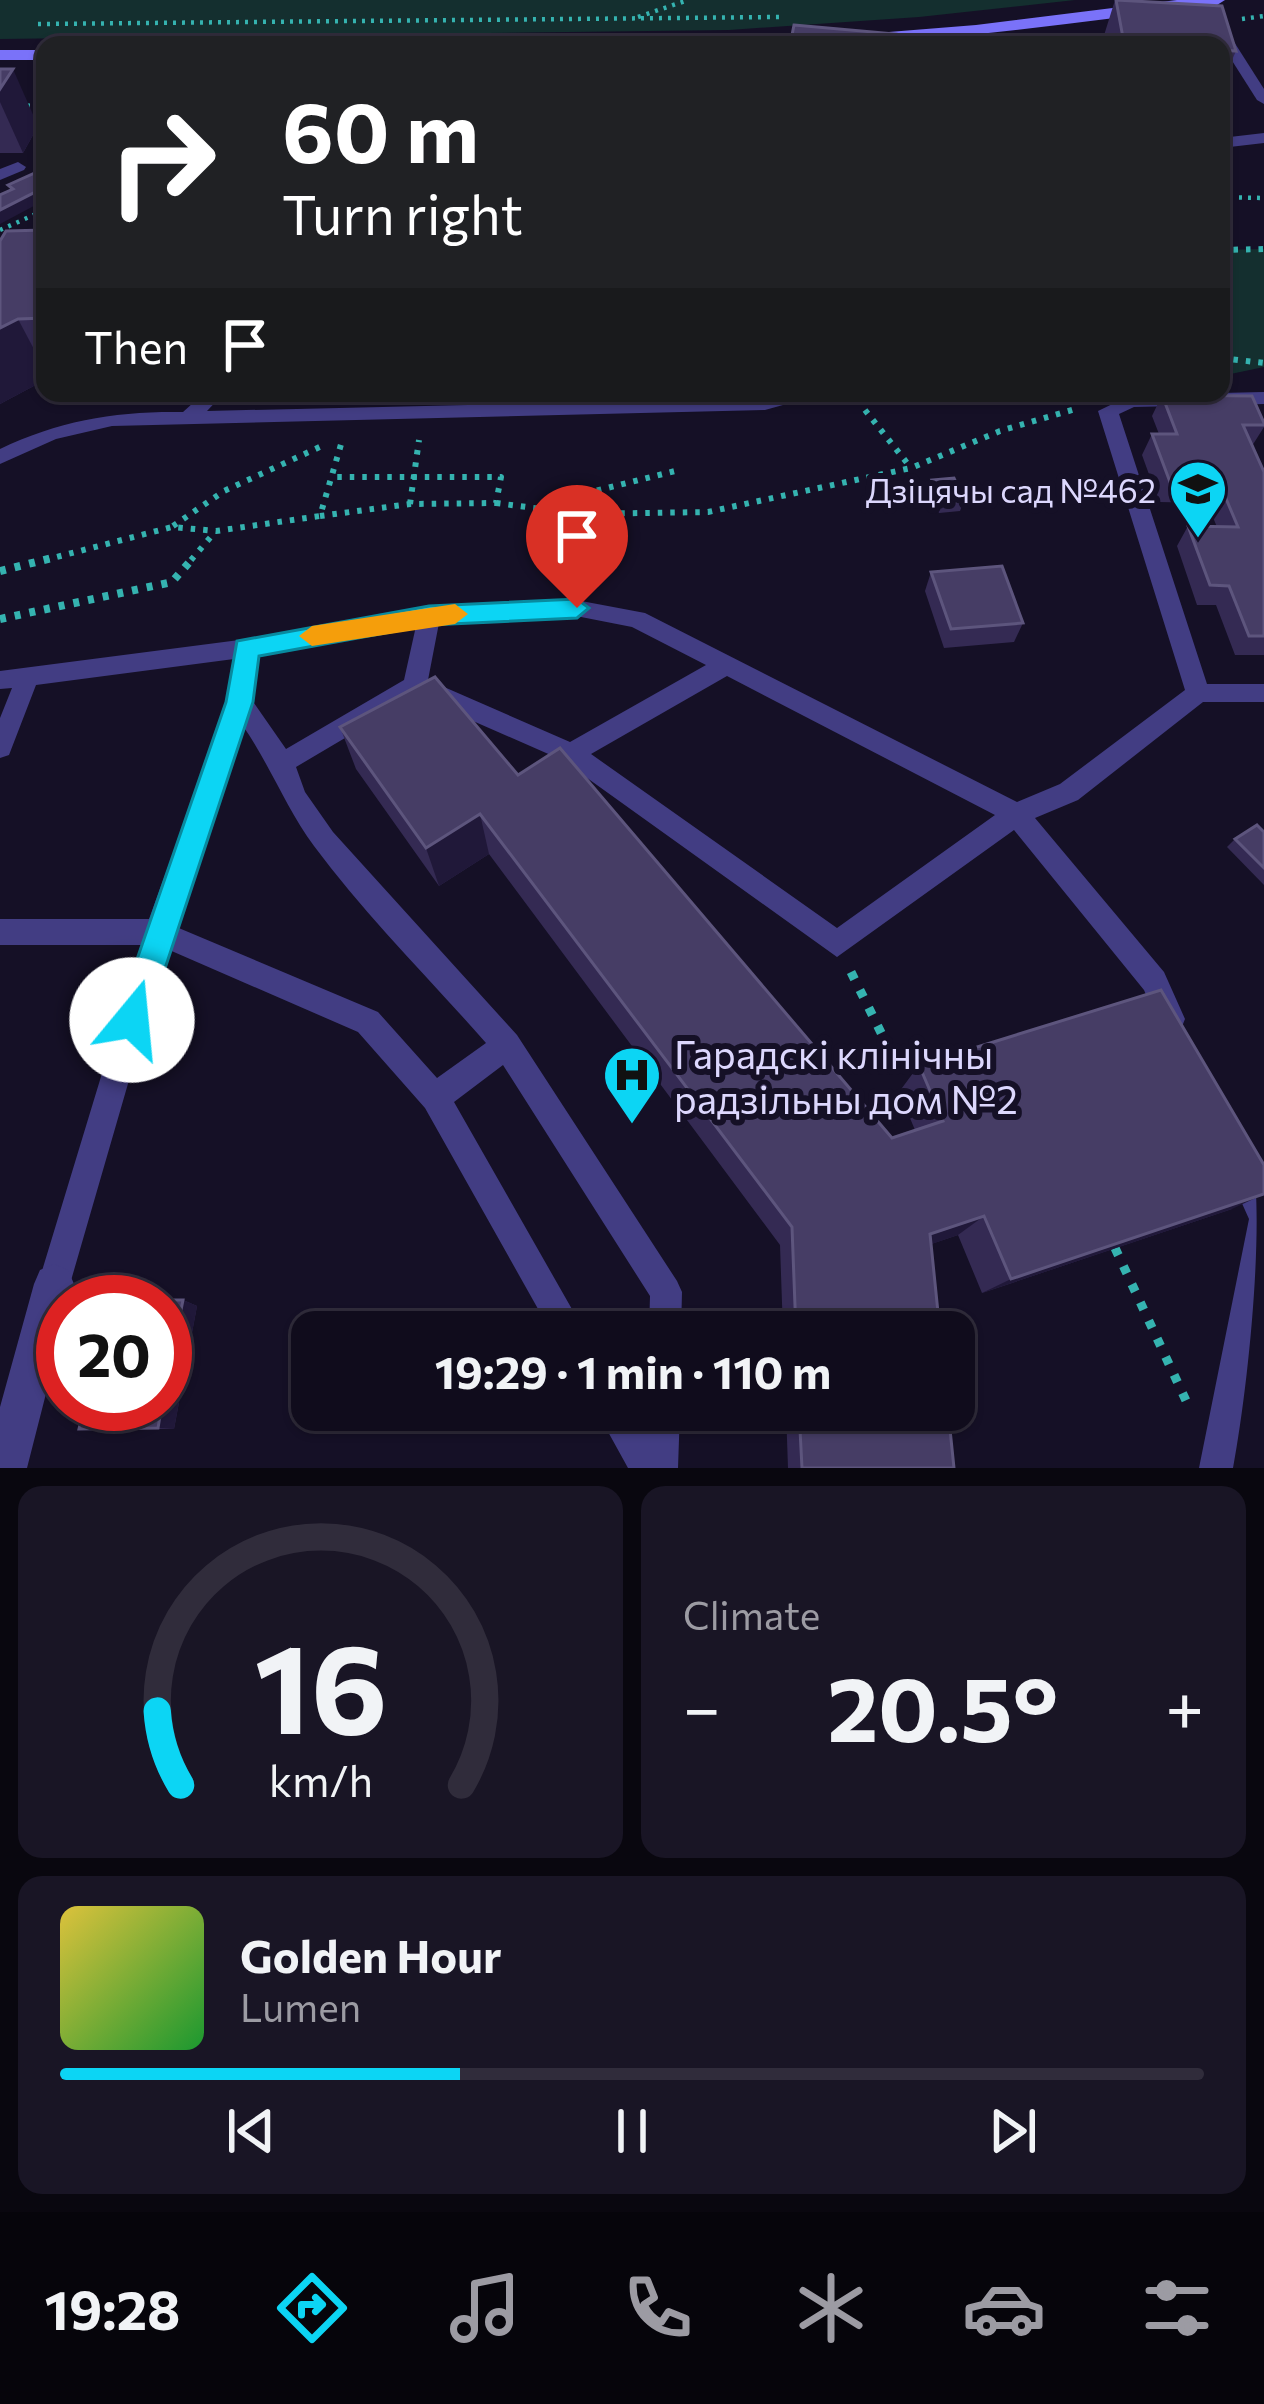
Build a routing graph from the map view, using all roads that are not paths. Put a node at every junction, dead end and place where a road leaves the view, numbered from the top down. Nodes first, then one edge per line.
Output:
1 (1217, 0) edge
2 (1205, 2) edge
3 (934, 36) edge
4 (1225, 36) edge
5 (1230, 44) edge
6 (0, 55) edge
7 (36, 55) edge
8 (1264, 100) edge
9 (1264, 138) edge
10 (1230, 142) edge
11 (18, 167) dead end
12 (0, 175) edge
13 (1230, 398) edge
14 (1264, 398) edge
15 (205, 402) edge
16 (772, 402) edge
17 (1120, 402) edge
18 (188, 418) junction
19 (0, 458) edge
20 (429, 615) junction
21 (247, 648) junction
22 (723, 667) junction
23 (27, 679) junction
24 (0, 680) edge
25 (415, 685) junction
26 (1198, 693) junction
27 (1264, 693) edge
28 (240, 702) junction
29 (0, 748) edge
30 (572, 753) junction
31 (282, 763) junction
32 (1016, 814) junction
33 (0, 932) edge
34 (158, 932) junction
35 (507, 1045) junction
36 (1184, 1046) edge
37 (435, 1098) junction
38 (1234, 1152) edge
39 (1264, 1218) edge
40 (58, 1275) edge
41 (557, 1311) edge
42 (666, 1311) edge
43 (36, 1354) edge
44 (626, 1431) edge
45 (662, 1431) edge
46 (1209, 1466) edge
47 (5, 1468) edge
48 (646, 1468) edge
49 (661, 1468) edge

1 - 2 street
2 - 3 street
2 - 4 lane
5 - 8 lane
6 - 7 street
9 - 10 lane
11 - 12 lane
13 - 14 lane
15 - 18 lane
16 - 18 lane
17 - 26 lane
18 - 19 lane
20 - 21 lane
20 - 22 lane
20 - 25 lane
21 - 23 lane
21 - 28 lane
22 - 30 lane
22 - 32 lane
23 - 24 lane
23 - 29 lane
25 - 30 lane
25 - 31 lane
26 - 27 lane
26 - 32 lane
28 - 31 lane
28 - 34 lane
30 - 32 lane
31 - 35 lane
32 - 36 lane
33 - 34 lane
34 - 37 lane
34 - 40 lane
35 - 37 lane
35 - 42 lane
37 - 41 lane
38 - 39 lane
39 - 46 lane
43 - 47 street
44 - 48 lane
45 - 49 lane

